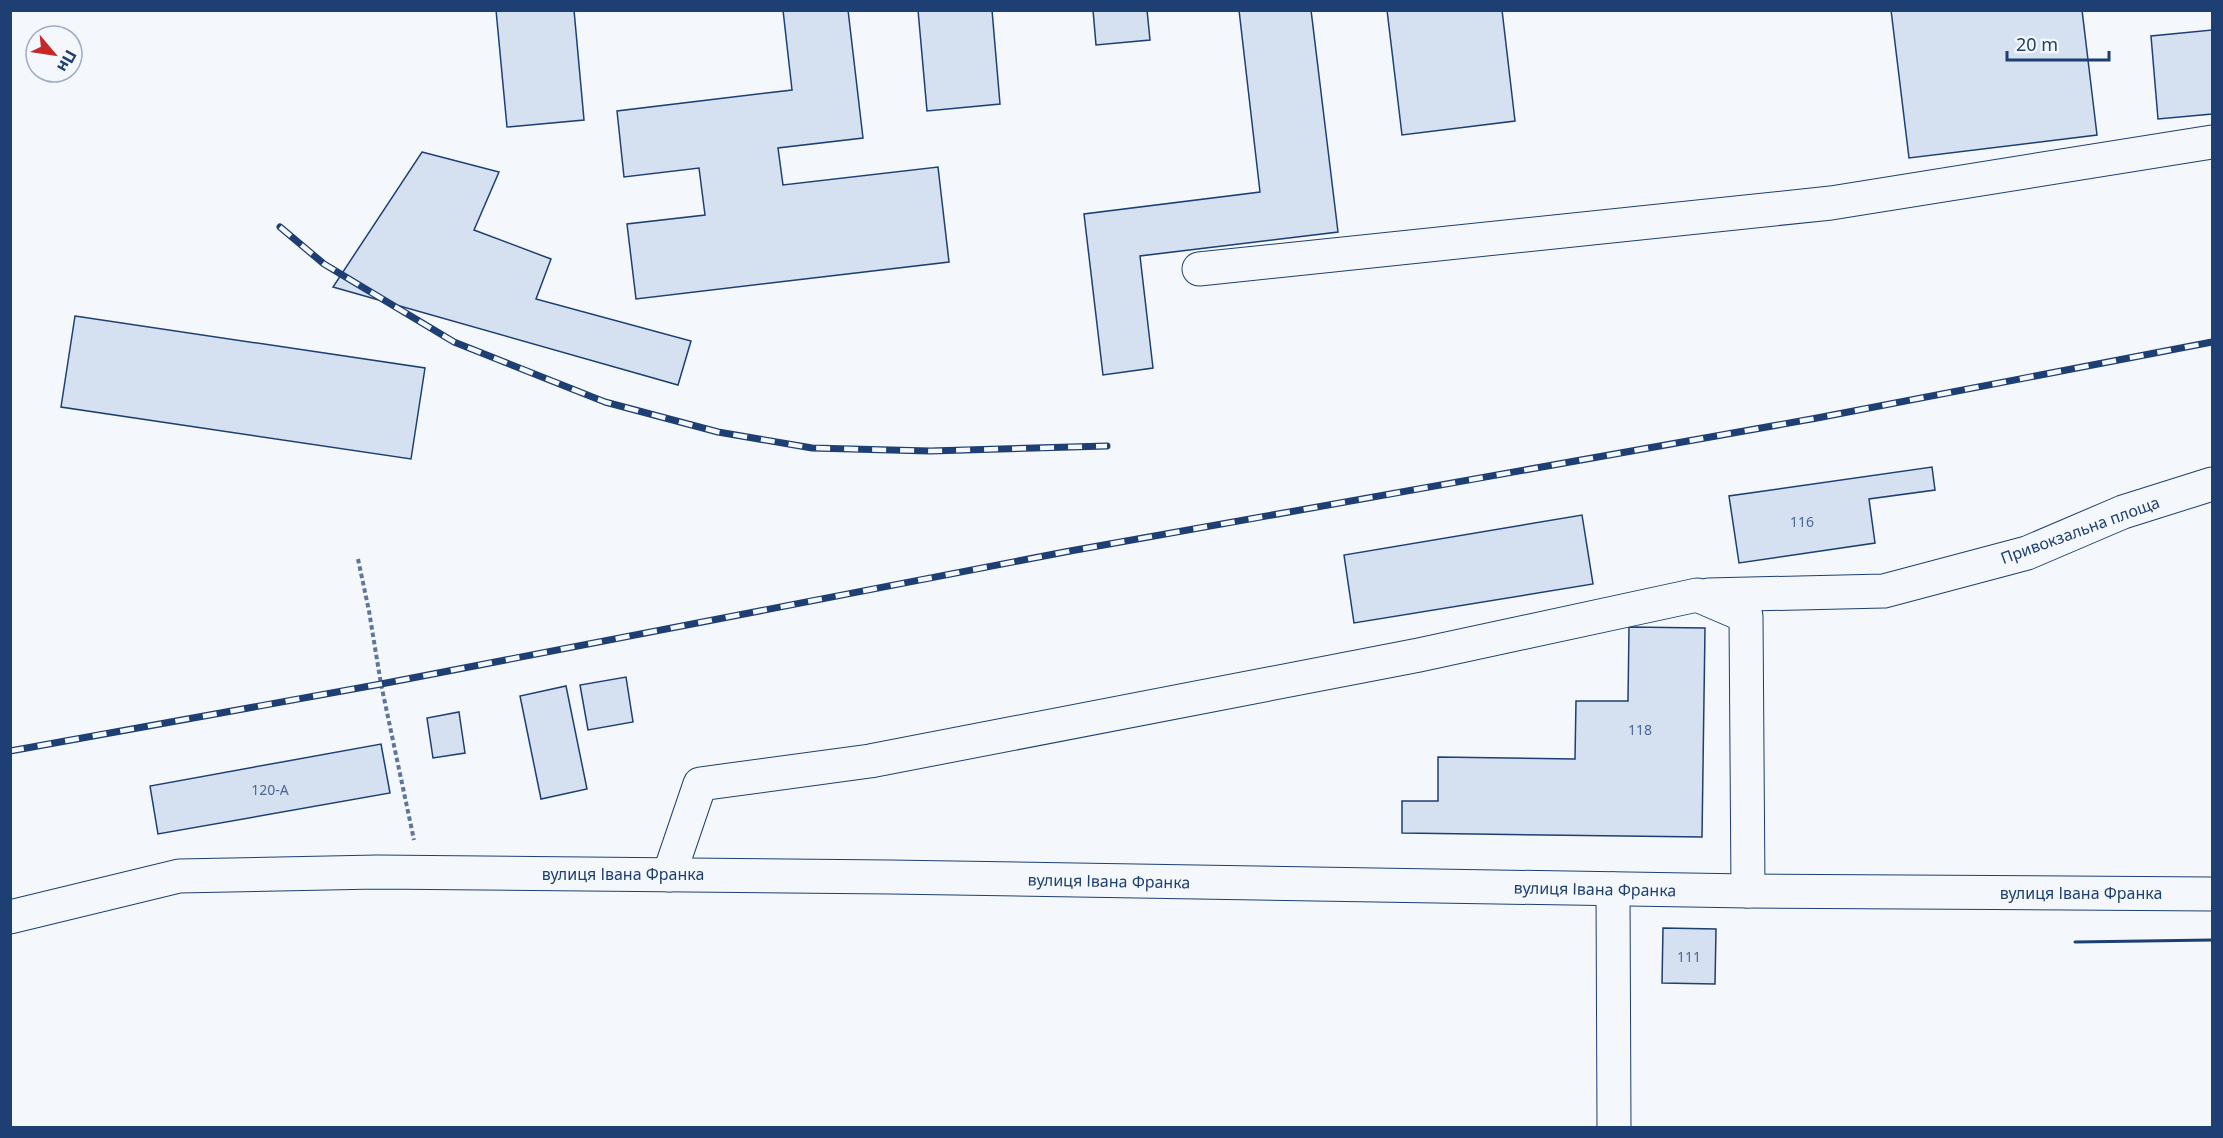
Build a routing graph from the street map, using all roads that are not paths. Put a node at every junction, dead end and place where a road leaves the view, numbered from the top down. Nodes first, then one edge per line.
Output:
1 (2212, 142) edge
2 (1199, 269) dead end
3 (2212, 484) edge
4 (1697, 595) junction
5 (669, 874) junction
6 (1613, 889) junction
7 (1748, 891) junction
8 (2212, 894) edge
9 (10, 917) edge
10 (1614, 1128) edge

1 - 2 main road
3 - 4 main road, Привокзальна площа
4 - 5 main road, Привокзальна площа
4 - 7 main road
5 - 6 main road, вулиця Івана Франка
5 - 9 main road, вулиця Івана Франка
6 - 7 main road, вулиця Івана Франка
6 - 10 main road
7 - 8 main road, вулиця Івана Франка

